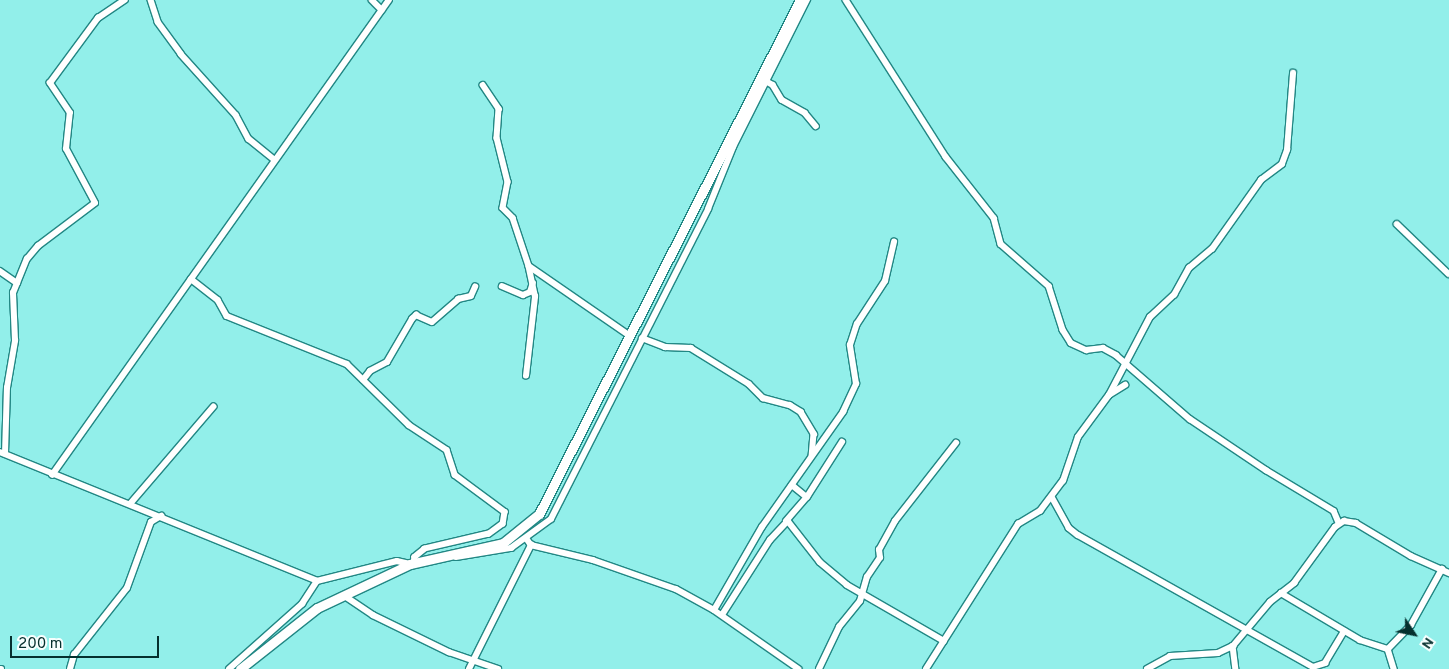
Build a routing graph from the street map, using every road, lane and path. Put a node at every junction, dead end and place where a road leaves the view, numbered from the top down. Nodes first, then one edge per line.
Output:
1 (125, 0) edge
2 (151, 0) edge
3 (372, 0) edge
4 (389, 0) edge
5 (800, 0) edge
6 (807, 0) edge
7 (846, 0) edge
8 (382, 10) junction
9 (1293, 73) dead end
10 (764, 80) junction
11 (484, 85) dead end
12 (816, 126) dead end
13 (275, 160) junction
14 (1397, 224) dead end
15 (894, 242) dead end
16 (528, 266) junction
17 (0, 271) edge
18 (1449, 274) edge
19 (541, 276) junction
20 (191, 279) junction
21 (533, 282) junction
22 (17, 283) junction
23 (502, 286) dead end
24 (475, 287) dead end
25 (629, 335) junction
26 (642, 338) junction
27 (1125, 364) junction
28 (526, 376) dead end
29 (363, 380) junction
30 (1125, 385) dead end
31 (1109, 395) junction
32 (213, 408) dead end
33 (842, 442) dead end
34 (956, 443) dead end
35 (3, 453) edge
36 (812, 458) junction
37 (52, 475) junction
38 (792, 485) junction
39 (807, 497) junction
40 (1052, 497) junction
41 (130, 504) junction
42 (162, 516) junction
43 (784, 523) junction
44 (1339, 523) junction
45 (527, 539) junction
46 (531, 545) junction
47 (445, 554) junction
48 (412, 564) junction
49 (1442, 569) junction
50 (1449, 573) edge
51 (317, 581) junction
52 (1281, 593) junction
53 (862, 594) junction
54 (308, 596) junction
55 (345, 596) junction
56 (314, 610) junction
57 (714, 610) junction
58 (722, 616) junction
59 (1344, 631) junction
60 (1247, 632) junction
61 (944, 641) junction
62 (1233, 646) junction
63 (1388, 649) junction
64 (474, 660) junction
65 (1321, 668) edge
66 (70, 669) edge
67 (229, 669) edge
68 (240, 669) edge
69 (469, 669) edge
70 (498, 669) edge
71 (799, 669) edge
72 (819, 669) edge
73 (926, 669) edge
74 (1147, 669) edge
75 (1236, 669) edge
76 (1394, 669) edge

1 - 22 street
2 - 13 street
3 - 8 street
4 - 8 street
5 - 10 street
6 - 10 street
7 - 27 street
8 - 13 street
9 - 27 street
10 - 12 street
10 - 25 street
10 - 26 street
11 - 16 street
13 - 20 street
14 - 18 street
15 - 36 street
16 - 19 street
16 - 21 street
17 - 22 street
19 - 21 street
19 - 25 street
20 - 29 street
20 - 37 street
21 - 23 street
21 - 28 street
22 - 35 street
24 - 29 street
25 - 47 street
26 - 36 street
26 - 45 street
27 - 31 street
27 - 44 street
29 - 48 street
30 - 31 street
31 - 40 street
32 - 41 street
33 - 39 street
34 - 53 street
35 - 37 street
36 - 38 street
37 - 41 street
38 - 39 street
38 - 57 street
39 - 43 street
40 - 60 street
40 - 61 street
41 - 42 street
42 - 51 street
42 - 66 street
43 - 53 street
43 - 58 street
44 - 49 street
44 - 52 street
45 - 46 street
45 - 47 street
46 - 57 street
46 - 64 street
47 - 48 street
48 - 51 street
48 - 55 street
49 - 50 street
49 - 63 street
51 - 54 street
52 - 59 street
52 - 60 street
53 - 61 street
53 - 72 street
54 - 56 street
54 - 67 street
55 - 56 street
55 - 64 street
56 - 68 street
57 - 58 street
58 - 71 street
59 - 63 street
59 - 65 street
60 - 62 street
60 - 65 street
61 - 73 street
62 - 74 street
62 - 75 street
63 - 76 street
64 - 69 street
64 - 70 street

